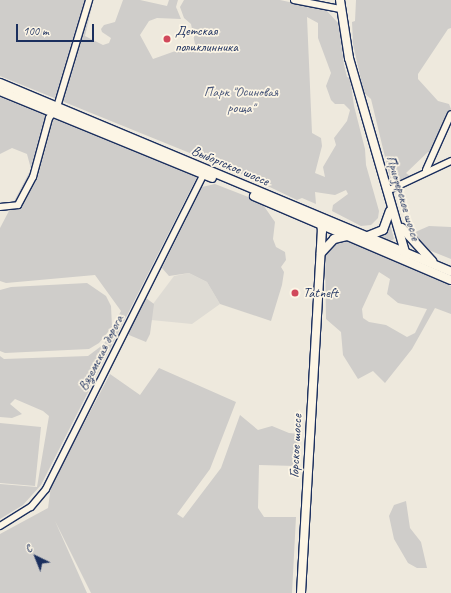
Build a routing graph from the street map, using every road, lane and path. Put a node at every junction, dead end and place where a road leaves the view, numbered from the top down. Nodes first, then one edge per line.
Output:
1 (89, 0) edge
2 (294, 0) edge
3 (340, 0) edge
4 (340, 9) junction
5 (0, 83) edge
6 (0, 91) edge
7 (55, 110) junction
8 (451, 114) edge
9 (366, 118) junction
10 (451, 161) edge
11 (426, 170) junction
12 (203, 175) junction
13 (387, 191) junction
14 (0, 207) edge
15 (390, 211) junction
16 (320, 222) junction
17 (397, 222) junction
18 (348, 236) junction
19 (367, 236) junction
20 (321, 254) junction
21 (405, 254) junction
22 (437, 265) junction
23 (451, 272) edge
24 (451, 280) edge
25 (317, 301) junction
26 (0, 526) edge
27 (301, 593) edge

1 - 7 street
2 - 4 street
3 - 4 main road, Приозерское шоссе
4 - 9 main road, Приозерское шоссе
5 - 7 main road, Выборгское шоссе
6 - 7 main road, Выборгское шоссе
7 - 12 main road, Выборгское шоссе
7 - 14 street
7 - 16 main road, Выборгское шоссе
8 - 11 street
9 - 13 main road, Приозерское шоссе
9 - 15 main road, Приозерское шоссе
10 - 11 street
11 - 13 street
12 - 16 main road, Выборгское шоссе
12 - 26 street, Вяземская дорога
13 - 17 main road, Приозерское шоссе
15 - 19 main road
15 - 21 main road, Приозерское шоссе
16 - 18 main road, Выборгское шоссе
16 - 19 main road, Выборгское шоссе
16 - 20 main road, Горское шоссе
16 - 25 main road, Горское шоссе
17 - 21 main road, Приозерское шоссе
17 - 22 main road
18 - 20 main road
18 - 21 main road, Выборгское шоссе
19 - 21 main road, Выборгское шоссе
20 - 25 main road, Горское шоссе
21 - 22 main road, Выборгское шоссе
21 - 24 main road, Выборгское шоссе
22 - 23 main road, Выборгское шоссе
25 - 27 main road, Горское шоссе

